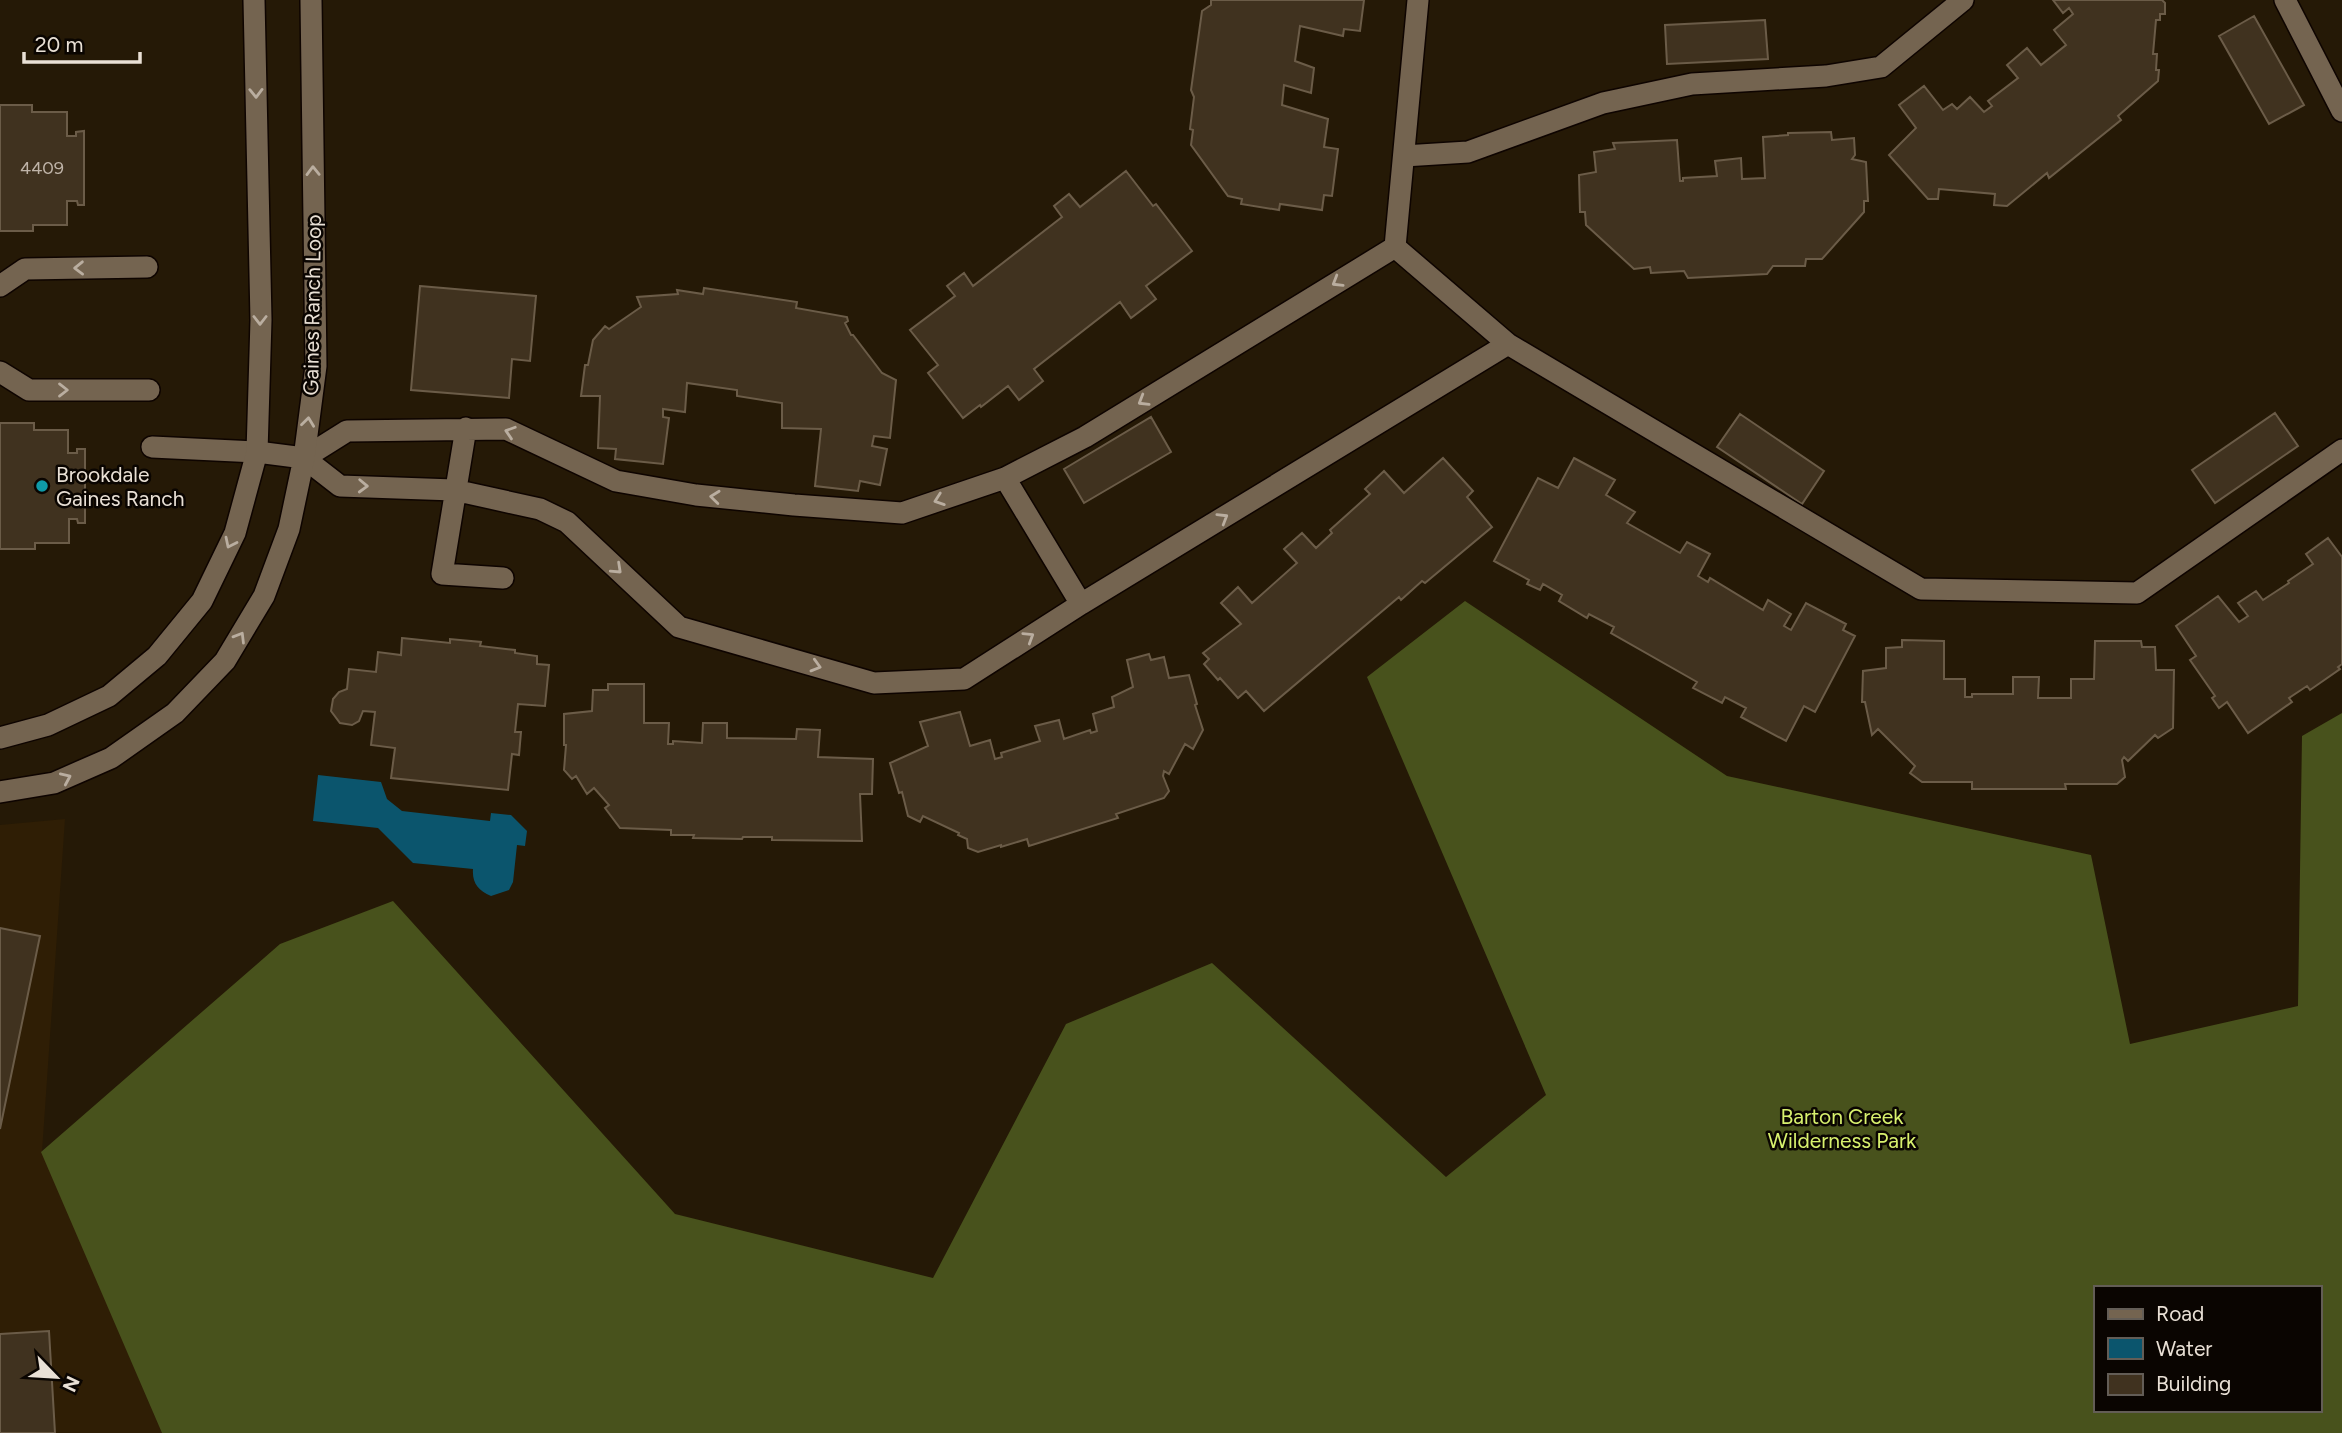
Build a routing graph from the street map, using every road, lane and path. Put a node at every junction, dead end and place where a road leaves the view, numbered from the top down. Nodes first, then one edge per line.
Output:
1 (254, 0) edge
2 (311, 0) edge
3 (1418, 0) edge
4 (2284, 0) edge
5 (1961, 1) edge
6 (2342, 111) edge
7 (1404, 156) junction
8 (1395, 247) junction
9 (147, 267) dead end
10 (0, 286) edge
11 (1508, 344) junction
12 (0, 372) edge
13 (149, 390) dead end
14 (466, 428) junction
15 (152, 447) dead end
16 (2342, 450) edge
17 (257, 452) junction
18 (304, 458) junction
19 (1005, 478) junction
20 (454, 490) junction
21 (503, 578) dead end
22 (1081, 604) junction
23 (0, 738) edge
24 (0, 792) edge

1 -> 17 street
18 -> 2 street, Gaines Ranch Loop
3 - 7 street
4 - 6 street
5 - 7 street
7 - 8 street
8 - 11 street
8 -> 19 street
9 -> 10 street
11 - 16 street
22 -> 11 street
12 -> 13 street
14 - 18 street
19 -> 14 street
14 - 20 street
15 - 17 street
17 - 18 street
17 -> 23 street
18 -> 20 street
24 -> 18 street, Gaines Ranch Loop
19 - 22 street
20 - 21 street
20 -> 22 street

